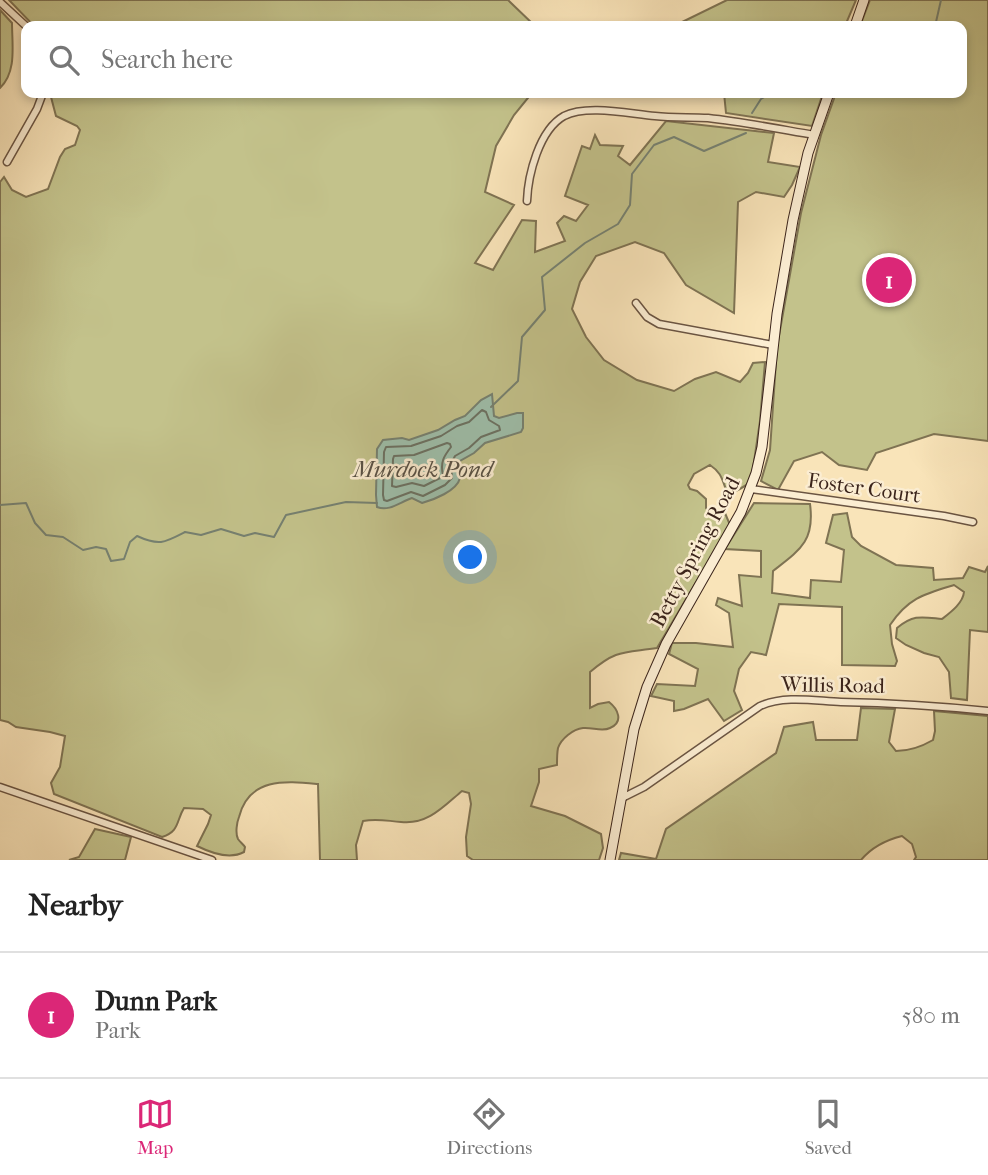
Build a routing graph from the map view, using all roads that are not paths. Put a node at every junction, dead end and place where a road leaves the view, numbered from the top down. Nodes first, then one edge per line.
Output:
1 (864, 0) edge
2 (0, 2) edge
3 (21, 21) edge
4 (857, 21) edge
5 (42, 98) edge
6 (827, 98) edge
7 (814, 135) junction
8 (7, 162) dead end
9 (527, 201) dead end
10 (636, 303) dead end
11 (773, 345) junction
12 (751, 489) junction
13 (972, 522) dead end
14 (988, 711) edge
15 (0, 787) edge
16 (622, 798) junction
17 (212, 860) edge
18 (610, 860) edge

1 - 4 street
2 - 3 street
5 - 8 street
6 - 7 street, Betty Spring Road
7 - 9 street
7 - 11 street, Betty Spring Road
10 - 11 street
11 - 12 street, Betty Spring Road
12 - 13 street, Foster Court
12 - 16 street, Betty Spring Road
14 - 16 street, Willis Road
15 - 17 street
16 - 18 street, Betty Spring Road

